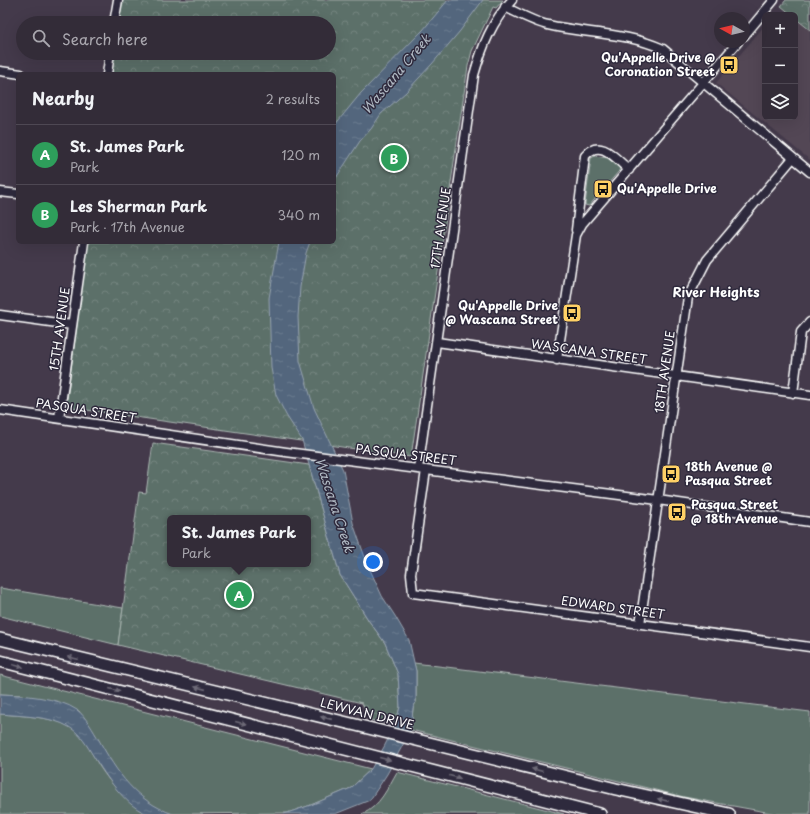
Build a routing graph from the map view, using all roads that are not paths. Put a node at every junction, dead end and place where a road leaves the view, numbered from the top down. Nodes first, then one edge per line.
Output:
1 (118, 0) edge
2 (512, 0) edge
3 (774, 0) edge
4 (505, 7) junction
5 (115, 16) edge
6 (750, 29) edge
7 (733, 48) edge
8 (109, 60) edge
9 (0, 71) edge
10 (107, 72) edge
11 (16, 73) edge
12 (703, 83) junction
13 (793, 158) junction
14 (629, 170) junction
15 (810, 172) edge
16 (0, 192) edge
17 (16, 194) edge
18 (576, 235) junction
19 (84, 244) edge
20 (0, 314) edge
21 (810, 322) edge
22 (72, 325) junction
23 (437, 342) junction
24 (557, 360) junction
25 (676, 376) junction
26 (792, 393) junction
27 (810, 395) edge
28 (0, 410) edge
29 (59, 418) junction
30 (422, 469) junction
31 (658, 500) junction
32 (810, 522) edge
33 (413, 593) joint
34 (640, 624) junction
35 (0, 640) edge
36 (810, 647) edge
37 (0, 661) edge
38 (600, 814) edge
39 (729, 814) edge

1 - 5 street
2 - 4 street, 17TH AVENUE
3 - 6 street
4 - 12 street
4 - 23 street, 17TH AVENUE
7 - 12 street
8 - 10 street
9 - 11 street
12 - 13 street
12 - 14 street
13 - 15 street
13 - 25 street, 18TH AVENUE
14 - 18 street
14 - 18 street
16 - 17 street
18 - 24 street
19 - 22 street, 15TH AVENUE
20 - 22 street
21 - 26 street
22 - 29 street, 15TH AVENUE
23 - 24 street, WASCANA STREET
23 - 30 street, 17TH AVENUE
24 - 25 street, WASCANA STREET
25 - 26 street, WASCANA STREET
25 - 31 street, 18TH AVENUE
26 - 27 street, WASCANA STREET
28 - 29 street, PASQUA STREET
29 - 30 street, PASQUA STREET
30 - 31 street, PASQUA STREET
30 - 33 street, 17TH AVENUE
31 - 32 street, PASQUA STREET
31 - 34 street, 18TH AVENUE
33 - 34 street, EDWARD STREET
34 - 36 street, EDWARD STREET
39 -> 35 main road, LEWVAN DRIVE
37 -> 38 main road

